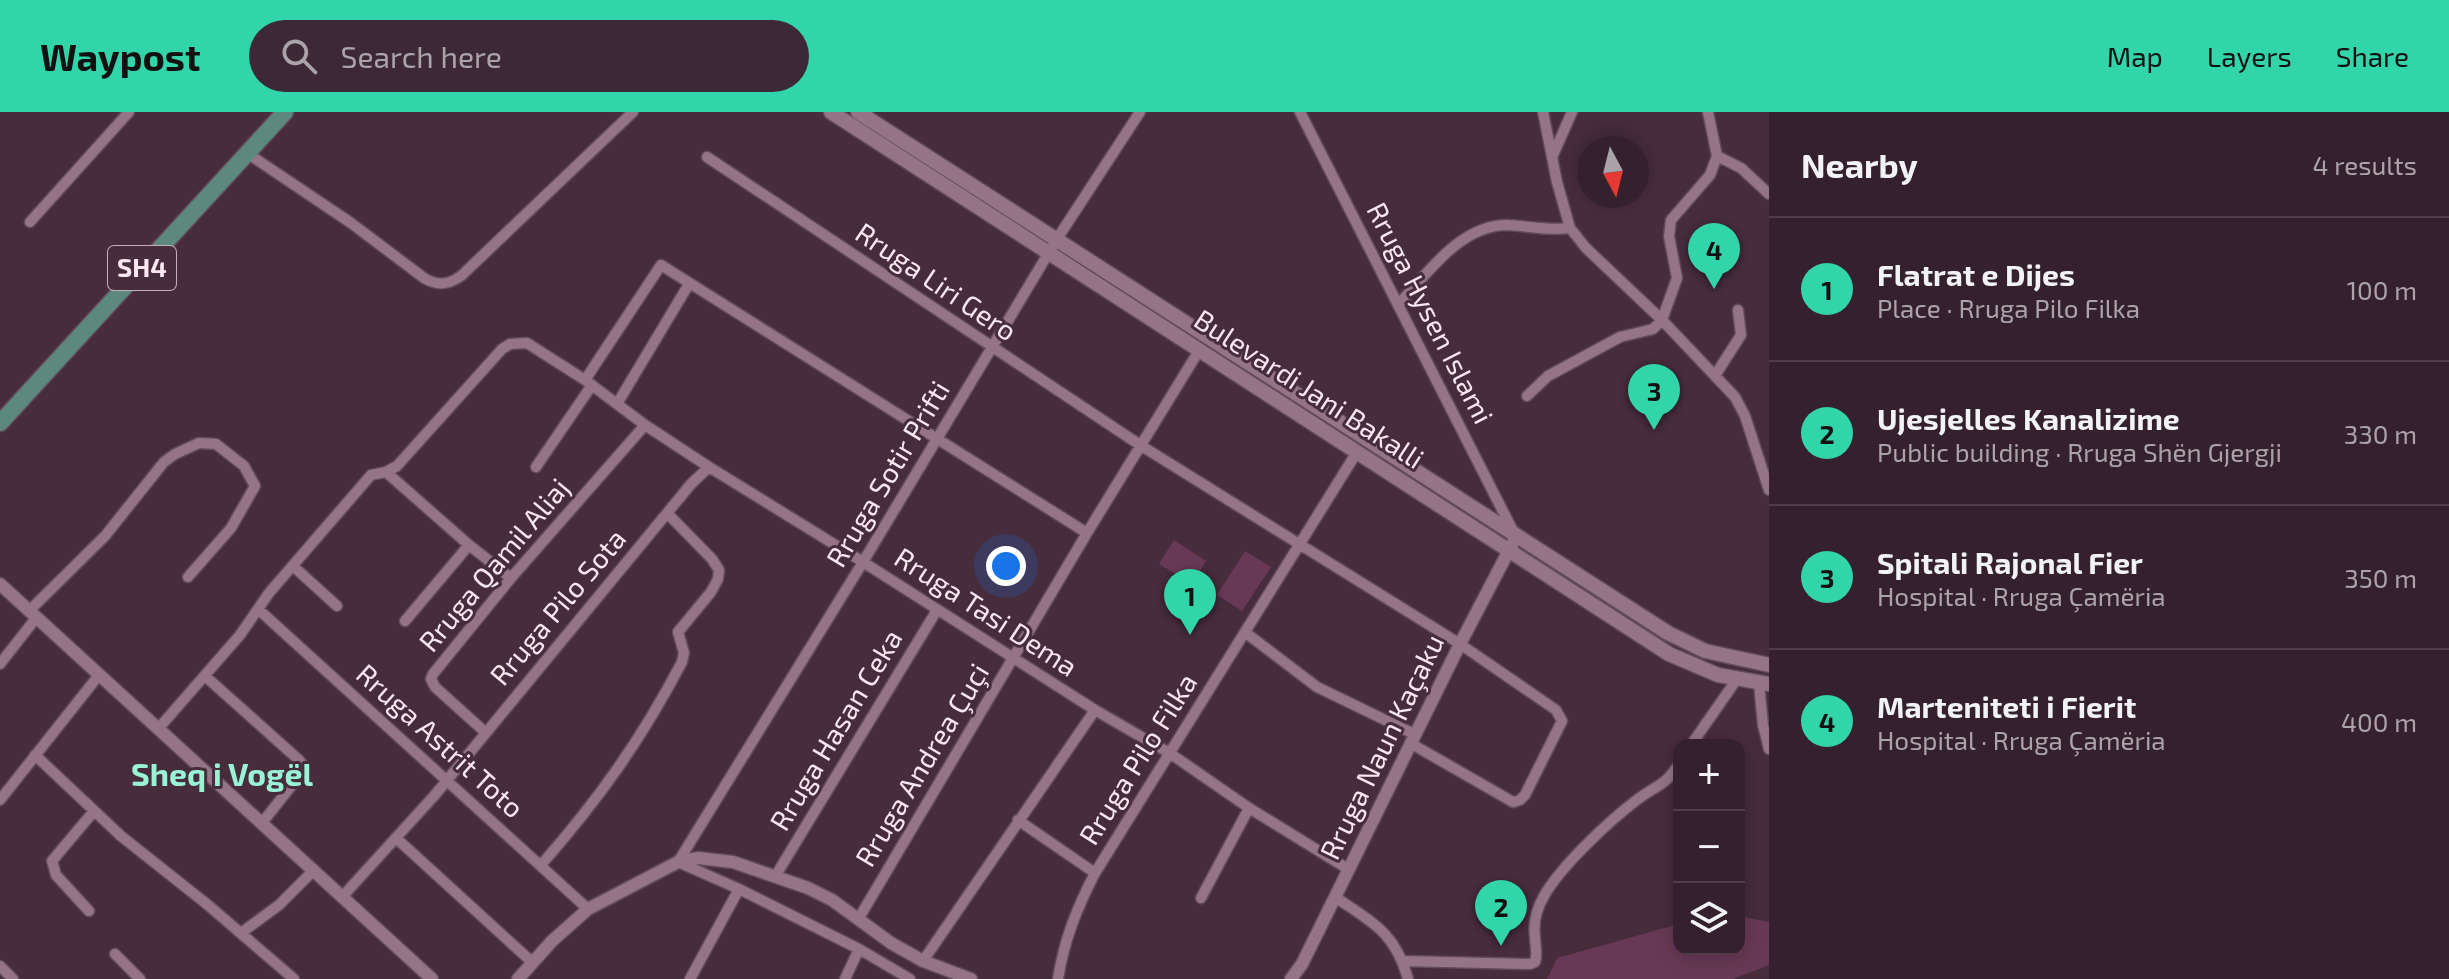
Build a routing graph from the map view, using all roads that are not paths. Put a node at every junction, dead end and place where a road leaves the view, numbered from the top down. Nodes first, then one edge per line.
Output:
1 (129, 112) edge
2 (285, 112) edge
3 (633, 112) edge
4 (858, 112) edge
5 (1140, 112) edge
6 (1300, 112) edge
7 (1543, 112) edge
8 (1572, 112) edge
9 (1708, 112) edge
10 (841, 115) edge
11 (247, 153) junction
12 (1717, 156) junction
13 (707, 157) dead end
14 (1552, 157) junction
15 (1769, 194) edge
16 (30, 222) dead end
17 (1570, 228) junction
18 (1054, 246) junction
19 (689, 284) junction
20 (1398, 305) junction
21 (1738, 310) dead end
22 (1662, 320) junction
23 (992, 348) junction
24 (1200, 349) junction
25 (1716, 374) junction
26 (589, 382) junction
27 (1527, 396) dead end
28 (617, 404) junction
29 (0, 423) edge
30 (645, 425) junction
31 (937, 440) junction
32 (1140, 445) junction
33 (1357, 452) junction
34 (536, 467) dead end
35 (709, 467) junction
36 (386, 472) junction
37 (1769, 490) edge
38 (668, 514) junction
39 (1087, 533) junction
40 (1516, 537) junction
41 (1298, 544) junction
42 (469, 545) junction
43 (1508, 551) junction
44 (863, 562) junction
45 (293, 566) junction
46 (188, 577) dead end
47 (511, 578) junction
48 (0, 584) edge
49 (337, 606) dead end
50 (258, 609) junction
51 (937, 610) junction
52 (32, 615) junction
53 (405, 621) dead end
54 (1246, 633) junction
55 (1460, 644) junction
56 (1014, 658) junction
57 (0, 664) edge
58 (1769, 665) edge
59 (99, 675) junction
60 (205, 676) junction
61 (1737, 679) junction
62 (1764, 684) edge
63 (1095, 710) junction
64 (158, 729) junction
65 (485, 732) junction
66 (1412, 739) junction
67 (1695, 739) edge
68 (1769, 749) edge
69 (1171, 754) junction
70 (35, 755) junction
71 (1673, 774) edge
72 (447, 780) junction
73 (0, 800) edge
74 (1249, 808) junction
75 (94, 811) junction
76 (1018, 820) junction
77 (261, 824) junction
78 (396, 838) junction
79 (678, 862) junction
80 (541, 865) junction
81 (1348, 869) junction
82 (313, 871) junction
83 (1095, 873) junction
84 (776, 875) junction
85 (739, 889) junction
86 (342, 897) junction
87 (1335, 897) junction
88 (1201, 898) dead end
89 (588, 909) junction
90 (89, 911) dead end
91 (859, 918) junction
92 (241, 933) junction
93 (859, 949) junction
94 (115, 954) dead end
95 (923, 961) junction
96 (1404, 961) junction
97 (533, 963) junction
98 (0, 966) edge
99 (13, 979) edge
100 (140, 979) edge
101 (294, 979) edge
102 (431, 979) edge
103 (518, 979) edge
104 (690, 979) edge
105 (845, 979) edge
106 (910, 979) edge
107 (971, 979) edge
108 (1058, 979) edge
109 (1291, 979) edge
110 (1408, 979) edge

1 - 16 street
2 - 11 main road, SH4
3 - 11 street
4 - 18 main road, Bulevardi Jani Bakalli
5 - 18 street, Rruga Sotir Prifti
6 - 20 street, Rruga Hysen Islami
7 - 14 street
8 - 14 street
9 - 12 street
10 - 18 main road, Bulevardi Jani Bakalli
11 - 29 main road, SH4
12 - 15 street
12 - 22 street
13 - 23 street, Rruga Liri Gero
14 - 17 street
17 - 20 street
17 - 22 street
18 - 23 street, Rruga Sotir Prifti
18 - 24 main road, Bulevardi Jani Bakalli
18 - 40 main road, Bulevardi Jani Bakalli
19 - 26 street
19 - 28 street
19 - 31 street
20 - 40 street, Rruga Hysen Islami
21 - 25 street
22 - 25 street
22 - 27 street
23 - 31 street, Rruga Sotir Prifti
23 - 32 street, Rruga Liri Gero
24 - 32 street, Rruga Andrea Çuçi
24 - 33 main road, Bulevardi Jani Bakalli
25 - 37 street
26 - 28 street, Rruga Tasi Dema
26 - 34 street
26 - 36 street, Rruga Tasi Dema
28 - 30 street, Rruga Tasi Dema
30 - 35 street, Rruga Tasi Dema
30 - 47 street, Rruga Qamil Aliaj
31 - 39 street
31 - 44 street, Rruga Sotir Prifti
32 - 39 street, Rruga Andrea Çuçi
32 - 41 street, Rruga Liri Gero
33 - 41 street, Rruga Pilo Filka
33 - 43 main road, Bulevardi Jani Bakalli
35 - 38 street, Rruga Pilo Sota
35 - 44 street, Rruga Tasi Dema
36 - 42 street
36 - 45 street, Rruga Tasi Dema
38 - 65 street, Rruga Pilo Sota
38 - 80 street
39 - 56 street, Rruga Andrea Çuçi
40 - 43 street, Rruga Naun Kaçaku
40 - 58 main road, Bulevardi Jani Bakalli
41 - 54 street, Rruga Pilo Filka
41 - 55 street
42 - 47 street
42 - 53 street
43 - 55 street, Rruga Naun Kaçaku
43 - 61 main road, Bulevardi Jani Bakalli
44 - 51 street, Rruga Tasi Dema
44 - 79 street, Rruga Sotir Prifti
45 - 49 street
45 - 50 street, Rruga Tasi Dema
46 - 52 street
47 - 65 street, Rruga Qamil Aliaj
48 - 52 street
50 - 60 street, Rruga Tasi Dema
50 - 72 street, Rruga Astrit Toto
51 - 56 street, Rruga Tasi Dema
51 - 84 street, Rruga Hasan Ceka
52 - 57 street
52 - 59 street
54 - 66 street
54 - 69 street, Rruga Pilo Filka
55 - 66 street, Rruga Naun Kaçaku
55 - 66 street
56 - 63 street, Rruga Tasi Dema
56 - 91 street, Rruga Andrea Çuçi
59 - 64 street
59 - 70 street
60 - 64 street, Rruga Tasi Dema
60 - 77 street
61 - 62 main road, Bulevardi Jani Bakalli
61 - 67 street
62 - 68 street
63 - 69 street, Rruga Tasi Dema
63 - 76 street
64 - 77 street
65 - 72 street, Rruga Pilo Sota
66 - 81 street, Rruga Naun Kaçaku
69 - 74 street, Rruga Tasi Dema
69 - 83 street, Rruga Pilo Filka
70 - 73 street
70 - 75 street
71 - 96 street
72 - 78 street, Rruga Pilo Sota
72 - 80 street, Rruga Astrit Toto
74 - 81 street, Rruga Tasi Dema
74 - 88 street
75 - 90 street
75 - 92 street
76 - 83 street
76 - 95 street
77 - 82 street
78 - 86 street, Rruga Pilo Sota
78 - 97 street
79 - 84 street
79 - 85 street
79 - 89 street
80 - 89 street, Rruga Astrit Toto
81 - 87 street, Rruga Naun Kaçaku
82 - 86 street
82 - 92 street
83 - 108 street, Rruga Pilo Filka
84 - 91 street
85 - 93 street
85 - 104 street
86 - 102 street
87 - 96 street
87 - 109 street, Rruga Naun Kaçaku
89 - 97 street
91 - 95 street
92 - 101 street
93 - 105 street
93 - 106 street
94 - 100 street
95 - 107 street
96 - 110 street
97 - 103 street
98 - 99 street

